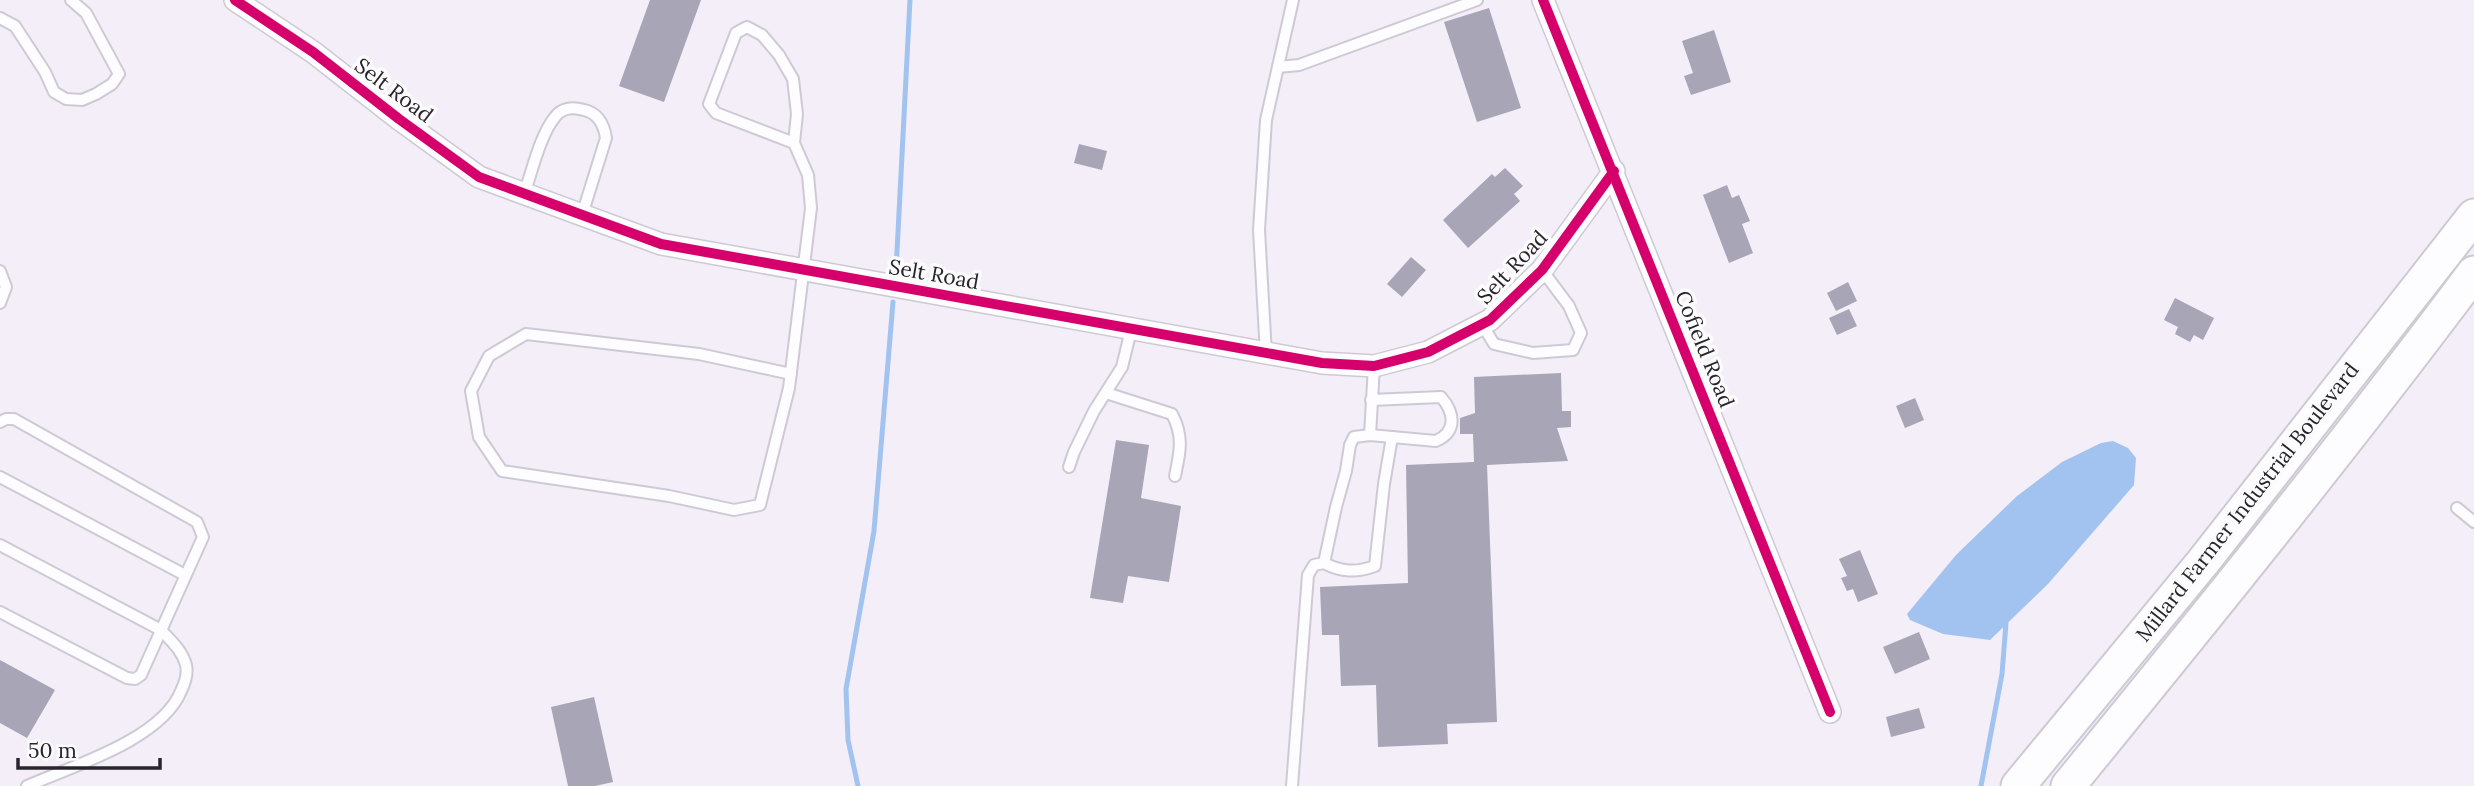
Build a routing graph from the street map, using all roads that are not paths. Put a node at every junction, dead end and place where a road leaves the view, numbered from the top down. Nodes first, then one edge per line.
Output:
1 (71, 0) edge
2 (235, 0) edge
3 (1293, 0) edge
4 (1478, 0) edge
5 (1543, 0) edge
6 (0, 18) edge
7 (1278, 67) junction
8 (794, 143) junction
9 (1614, 171) junction
10 (524, 194) junction
11 (582, 215) junction
12 (2474, 216) edge
13 (804, 270) junction
14 (1542, 270) junction
15 (0, 271) edge
16 (2474, 273) edge
17 (0, 303) edge
18 (1482, 324) junction
19 (1131, 330) junction
20 (1266, 354) junction
21 (1374, 366) junction
22 (790, 374) junction
23 (1106, 393) junction
24 (1371, 400) junction
25 (0, 422) edge
26 (1370, 435) junction
27 (1392, 437) junction
28 (1069, 467) dead end
29 (0, 477) edge
30 (1175, 477) dead end
31 (2457, 508) dead end
32 (2474, 522) edge
33 (0, 545) edge
34 (1324, 562) junction
35 (185, 575) junction
36 (0, 612) edge
37 (160, 630) junction
38 (1830, 712) dead end
39 (27, 786) edge
40 (1292, 786) edge
41 (2018, 786) edge
42 (2068, 786) edge

1 - 6 lane
2 - 10 street, Selt Road
3 - 7 lane
4 - 7 lane
5 - 9 street, Cofield Road
7 - 20 lane
8 - 8 lane
8 - 13 lane
9 - 14 street, Selt Road
9 - 38 street, Cofield Road
10 - 11 street, Selt Road
10 - 11 lane
11 - 13 street, Selt Road
12 - 41 main road, Millard Farmer Industrial Boulevard
13 - 19 street, Selt Road
13 - 22 lane
14 - 18 street, Selt Road
14 - 18 lane
15 - 17 lane
16 - 42 main road, Millard Farmer Industrial Boulevard
18 - 21 street, Selt Road
19 - 20 street, Selt Road
19 - 23 lane
20 - 21 street, Selt Road
21 - 24 lane
22 - 22 lane
23 - 28 lane
23 - 30 lane
24 - 26 lane
24 - 27 lane
25 - 35 lane
26 - 27 lane
26 - 34 lane
27 - 34 lane
29 - 35 lane
31 - 32 lane
33 - 37 lane
34 - 40 lane
35 - 37 lane
36 - 37 lane
37 - 39 lane

